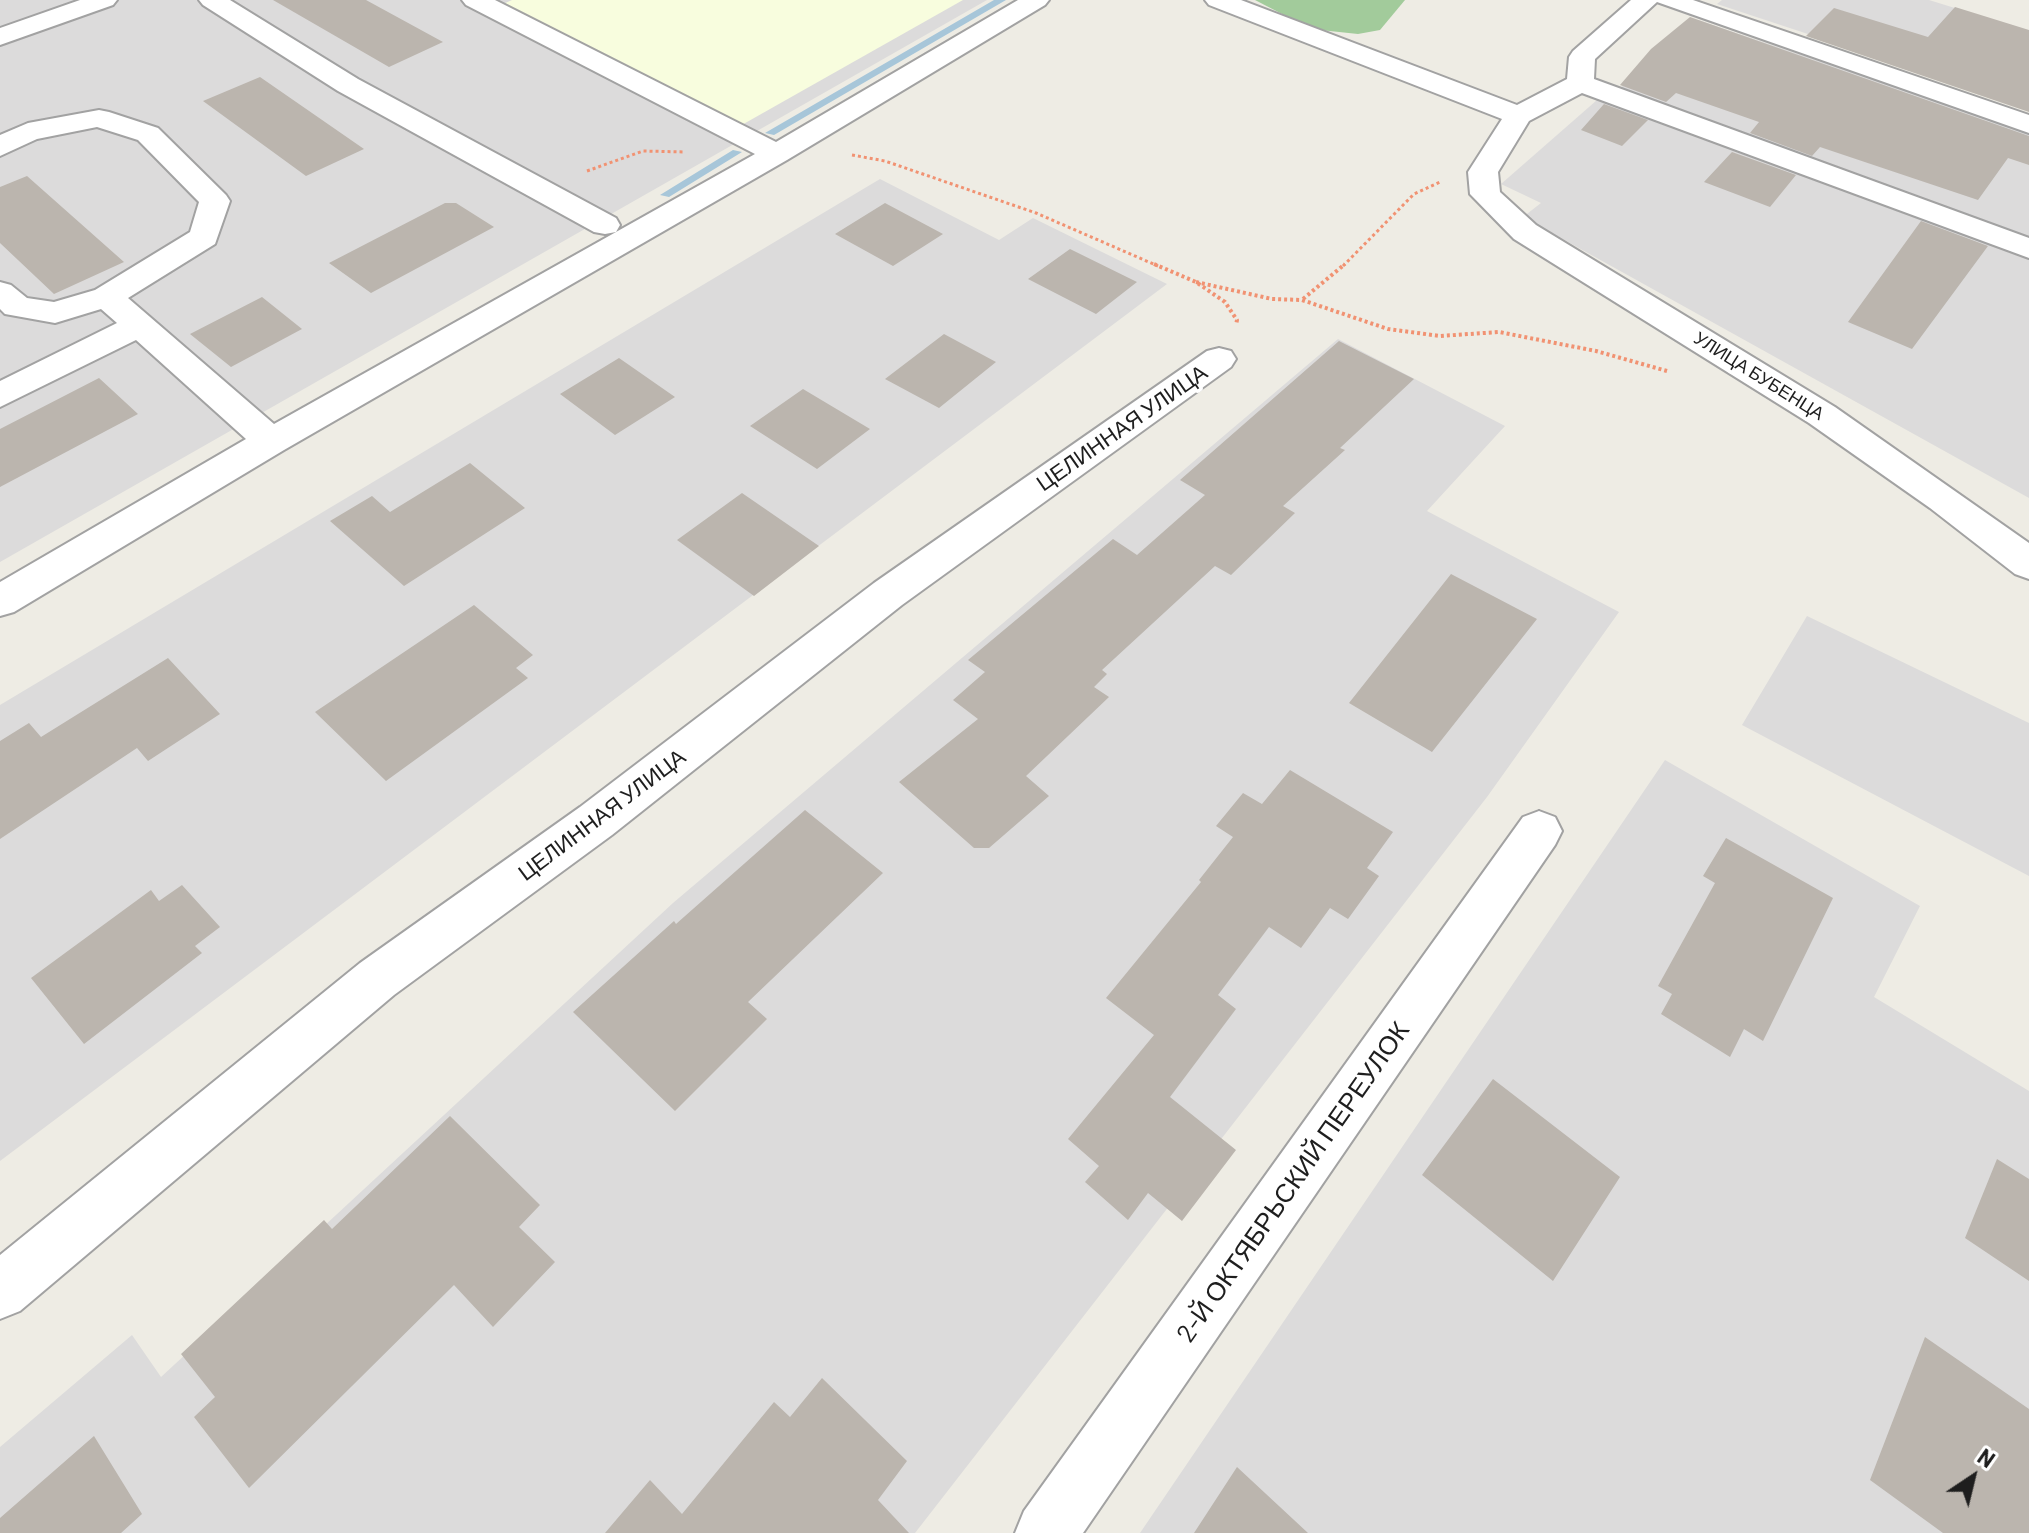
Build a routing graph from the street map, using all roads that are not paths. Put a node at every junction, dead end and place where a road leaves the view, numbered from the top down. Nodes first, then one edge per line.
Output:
1 (104, 0) edge
2 (212, 0) edge
3 (475, 0) edge
4 (1036, 0) edge
5 (1218, 0) edge
6 (1646, 0) edge
7 (1668, 0) edge
8 (0, 37) edge
9 (1580, 83) junction
10 (1518, 115) junction
11 (2029, 124) edge
12 (0, 147) edge
13 (784, 149) junction
14 (605, 225) dead end
15 (2029, 249) edge
16 (0, 292) edge
17 (107, 297) junction
18 (140, 325) junction
19 (1219, 359) road end
20 (0, 395) edge
21 (271, 441) junction
22 (2029, 564) edge
23 (0, 601) edge
24 (1539, 831) dead end
25 (0, 1291) edge
26 (1046, 1533) edge

1 - 8 street
2 - 14 street
3 - 13 street
4 - 13 street
5 - 10 street
6 - 9 street
7 - 11 street
9 - 10 street
9 - 15 street
10 - 22 street, УЛИЦА БУБЕНЦА
12 - 17 street
13 - 21 street
16 - 17 street
17 - 18 street
18 - 20 street
18 - 21 street
19 - 25 street, ЦЕЛИННАЯ УЛИЦА
21 - 23 street
24 - 26 street, 2-Й ОКТЯБРЬСКИЙ ПЕРЕУЛОК

